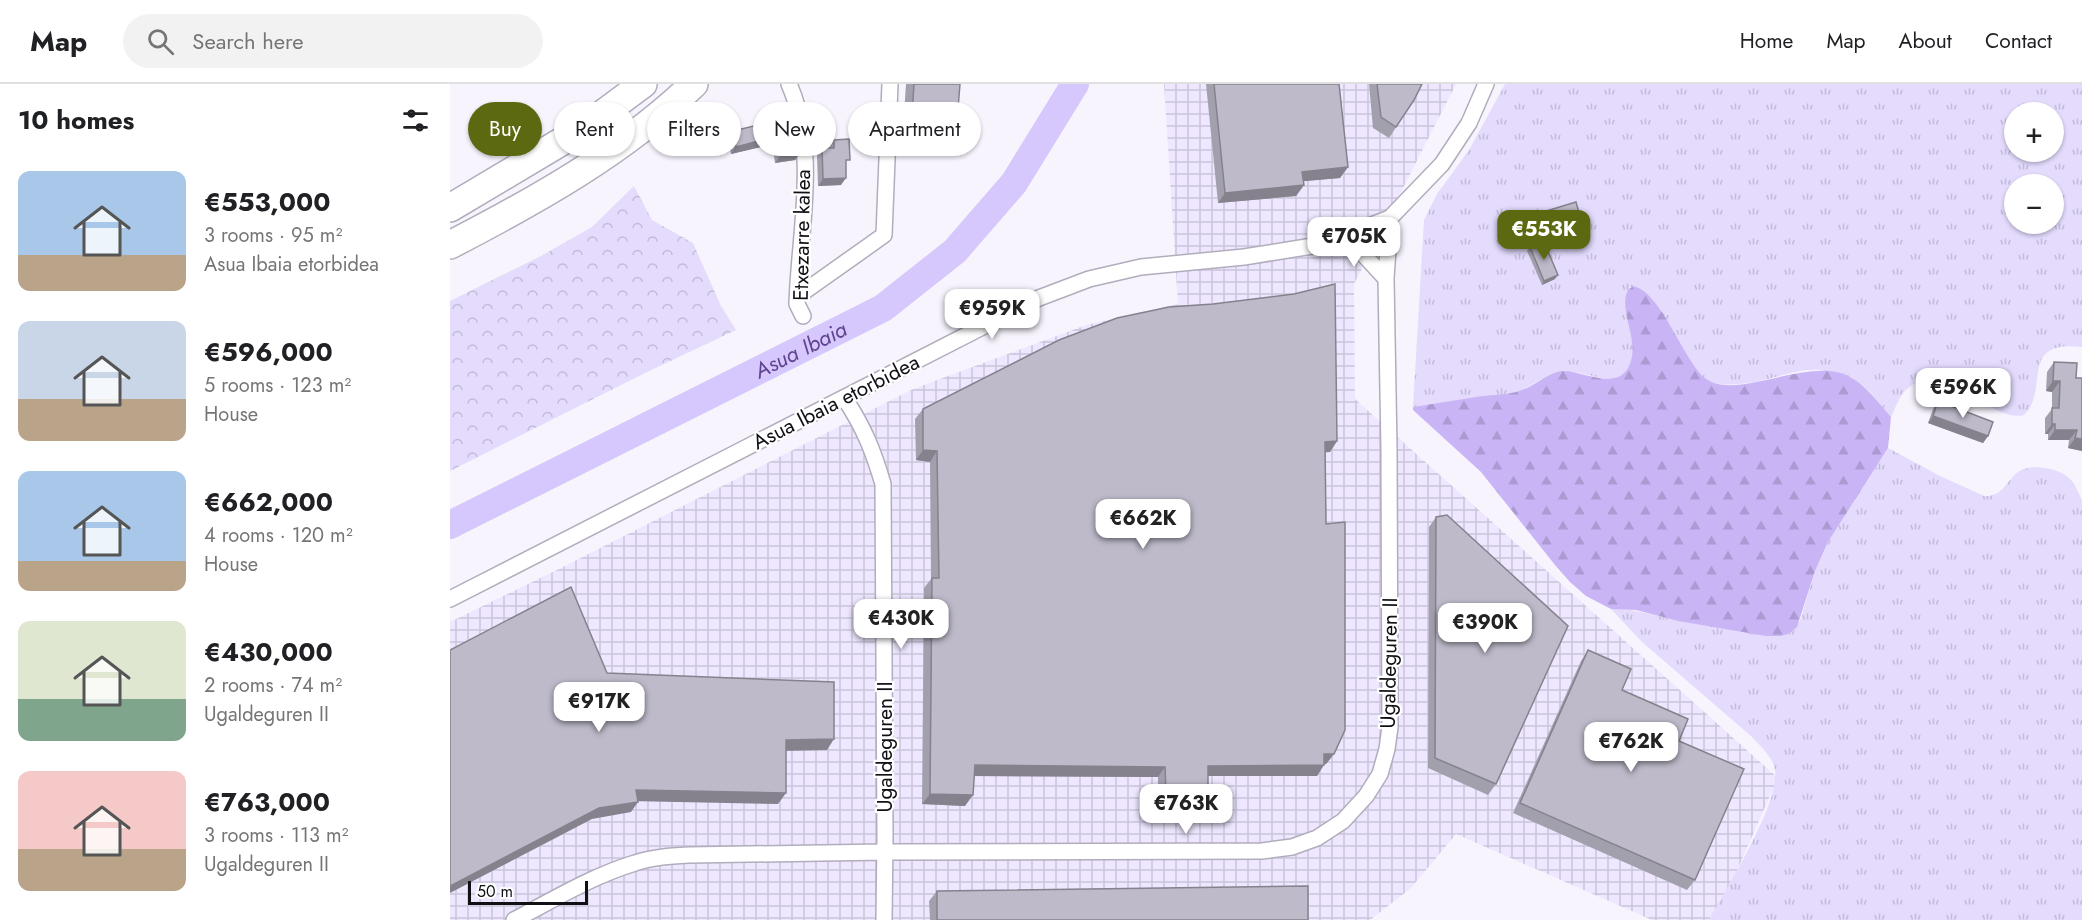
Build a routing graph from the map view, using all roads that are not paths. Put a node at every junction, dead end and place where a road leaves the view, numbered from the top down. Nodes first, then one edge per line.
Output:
1 (643, 84) edge
2 (694, 84) edge
3 (789, 84) edge
4 (890, 84) edge
5 (1486, 84) edge
6 (489, 184) junction
7 (450, 201) edge
8 (450, 208) edge
9 (1390, 218) junction
10 (1336, 239) junction
11 (450, 245) edge
12 (1386, 279) junction
13 (798, 296) junction
14 (803, 316) dead end
15 (845, 399) junction
16 (450, 599) edge
17 (885, 852) junction
18 (514, 920) edge
19 (884, 920) edge

1 - 6 highway
2 - 11 highway
3 - 13 street, Etxezarre kalea
4 - 13 street
5 - 9 street, Asua Ibaia etorbidea
6 - 7 highway
6 - 8 highway
9 - 10 street, Asua Ibaia etorbidea
9 - 12 street, Ugaldeguren II
10 - 12 street
10 - 15 street, Asua Ibaia etorbidea
12 - 17 street, Ugaldeguren II
13 - 14 street, Etxezarre kalea
15 - 16 street, Asua Ibaia etorbidea
15 - 17 street, Ugaldeguren II
17 - 18 street, Ugaldeguren II
17 - 19 street, Ugaldeguren II

